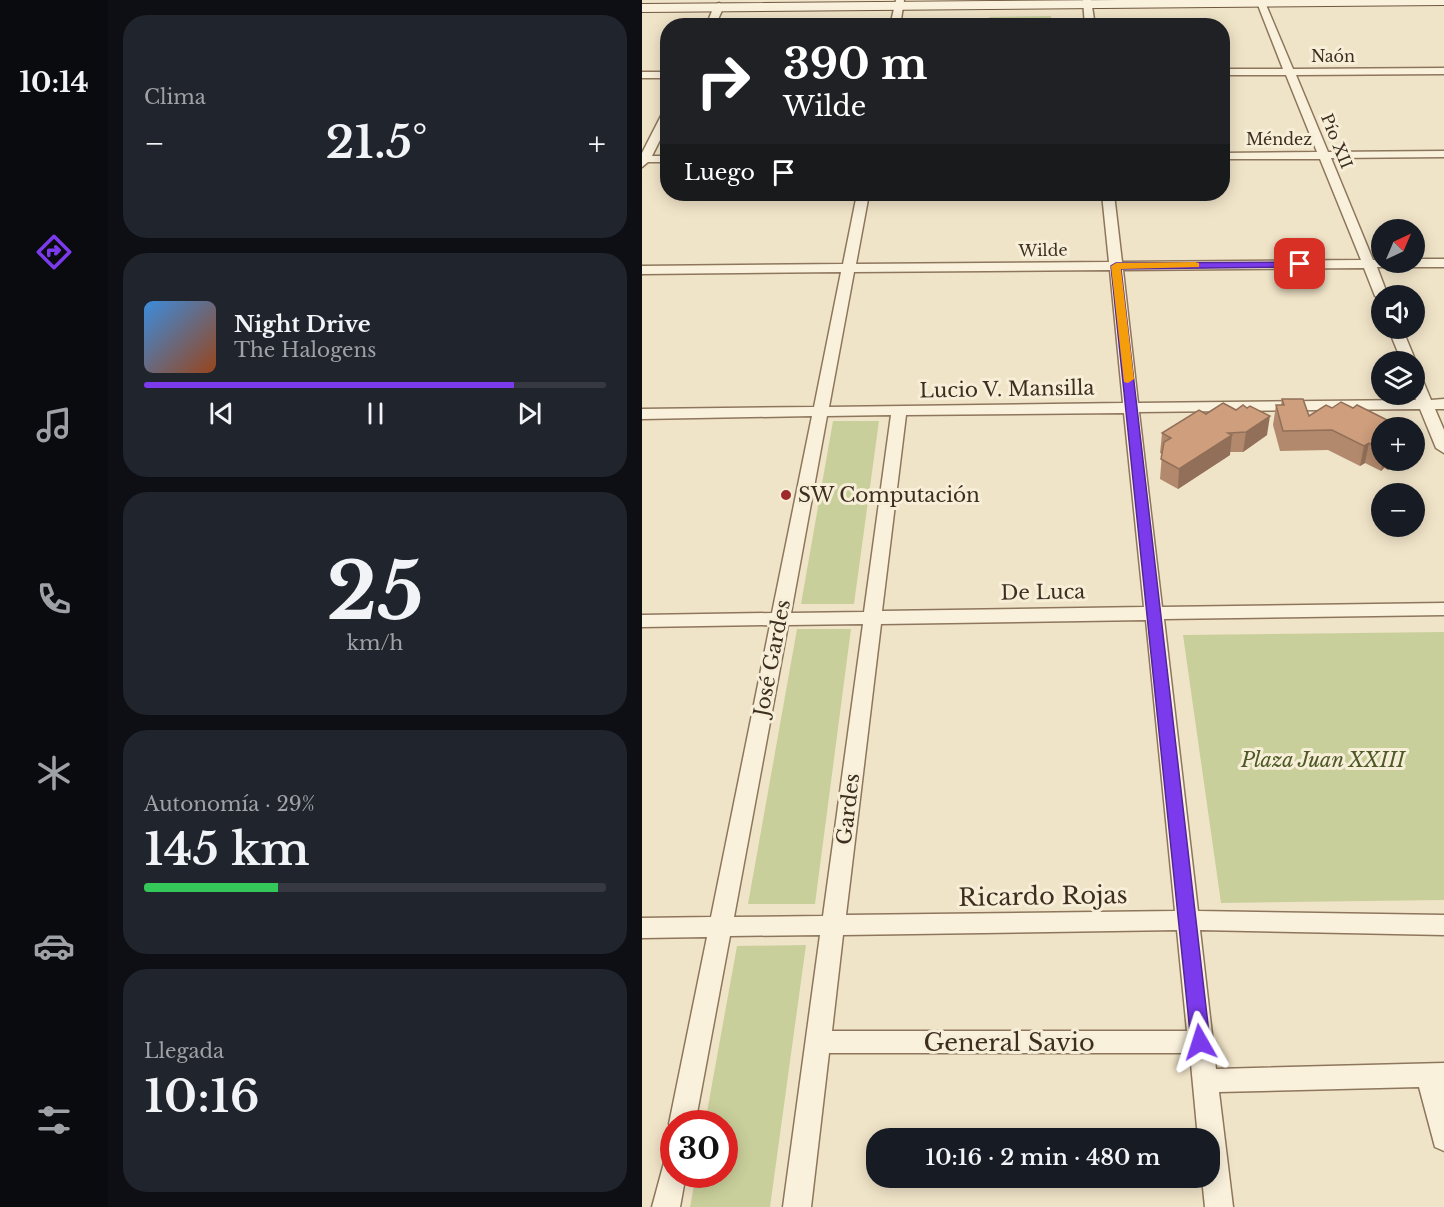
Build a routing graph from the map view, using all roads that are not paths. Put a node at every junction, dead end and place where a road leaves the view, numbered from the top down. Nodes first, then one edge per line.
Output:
1 (1261, 1) edge
2 (899, 2) edge
3 (1087, 2) edge
4 (1442, 2) edge
5 (756, 3) edge
6 (719, 6) junction
7 (642, 8) edge
8 (714, 18) edge
9 (896, 18) edge
10 (1089, 18) edge
11 (1290, 71) junction
12 (1444, 71) edge
13 (1230, 72) edge
14 (642, 75) edge
15 (660, 75) edge
16 (660, 128) edge
17 (1444, 154) edge
18 (1324, 155) junction
19 (1230, 156) edge
20 (660, 160) edge
21 (643, 161) edge
22 (861, 201) edge
23 (1109, 201) edge
24 (1444, 263) edge
25 (1368, 264) junction
26 (1116, 266) junction
27 (848, 268) junction
28 (642, 270) edge
29 (1377, 285) edge
30 (1426, 404) junction
31 (1444, 404) edge
32 (1131, 408) junction
33 (899, 411) junction
34 (820, 412) junction
35 (642, 414) edge
36 (1444, 448) edge
37 (1444, 609) edge
38 (1154, 613) junction
39 (873, 617) junction
40 (780, 618) junction
41 (642, 621) edge
42 (1187, 921) junction
43 (1444, 925) edge
44 (833, 926) junction
45 (720, 927) junction
46 (642, 928) edge
47 (818, 1042) junction
48 (1200, 1042) junction
49 (1437, 1076) edge
50 (1205, 1081) junction
51 (685, 1110) edge
52 (1444, 1138) edge
53 (670, 1188) edge
54 (666, 1207) edge
55 (797, 1207) edge
56 (1219, 1207) edge

1 - 3 street
1 - 4 street
1 - 11 street, Pío XII
2 - 3 street
2 - 5 street
2 - 9 street
3 - 10 street
5 - 6 street
6 - 7 street
6 - 8 street
11 - 12 street, Naón
11 - 13 street, Naón
11 - 18 street, Pío XII
14 - 15 street
16 - 21 street
17 - 18 street, Méndez
18 - 19 street, Méndez
18 - 25 street, Pío XII
20 - 21 street
22 - 27 street, José Gardes
23 - 26 street
24 - 25 street, Wilde
25 - 26 street, Wilde
25 - 29 street, Pío XII
26 - 27 street, Wilde
26 - 32 street
27 - 28 street, Wilde
27 - 34 street, José Gardes
30 - 31 street, Lucio V. Mansilla
30 - 32 street, Lucio V. Mansilla
30 - 36 street
32 - 33 street, Lucio V. Mansilla
32 - 38 street
33 - 34 street, Lucio V. Mansilla
33 - 39 street, Gardes
34 - 35 street, Lucio V. Mansilla
34 - 40 street, José Gardes
37 - 38 street, De Luca
38 - 39 street, De Luca
38 - 42 street
39 - 40 street, De Luca
39 - 44 street, Gardes
40 - 41 street, De Luca
40 - 45 street, José Gardes
42 - 43 street, Ricardo Rojas
42 - 44 street, Ricardo Rojas
42 - 48 street
44 - 45 street, Ricardo Rojas
44 - 47 street, Gardes
45 - 46 street, Ricardo Rojas
45 - 51 street, José Gardes
47 - 48 street, General Savio
47 - 55 street, Gardes
48 - 50 street
49 - 50 street
49 - 52 street
50 - 56 street
53 - 54 street

